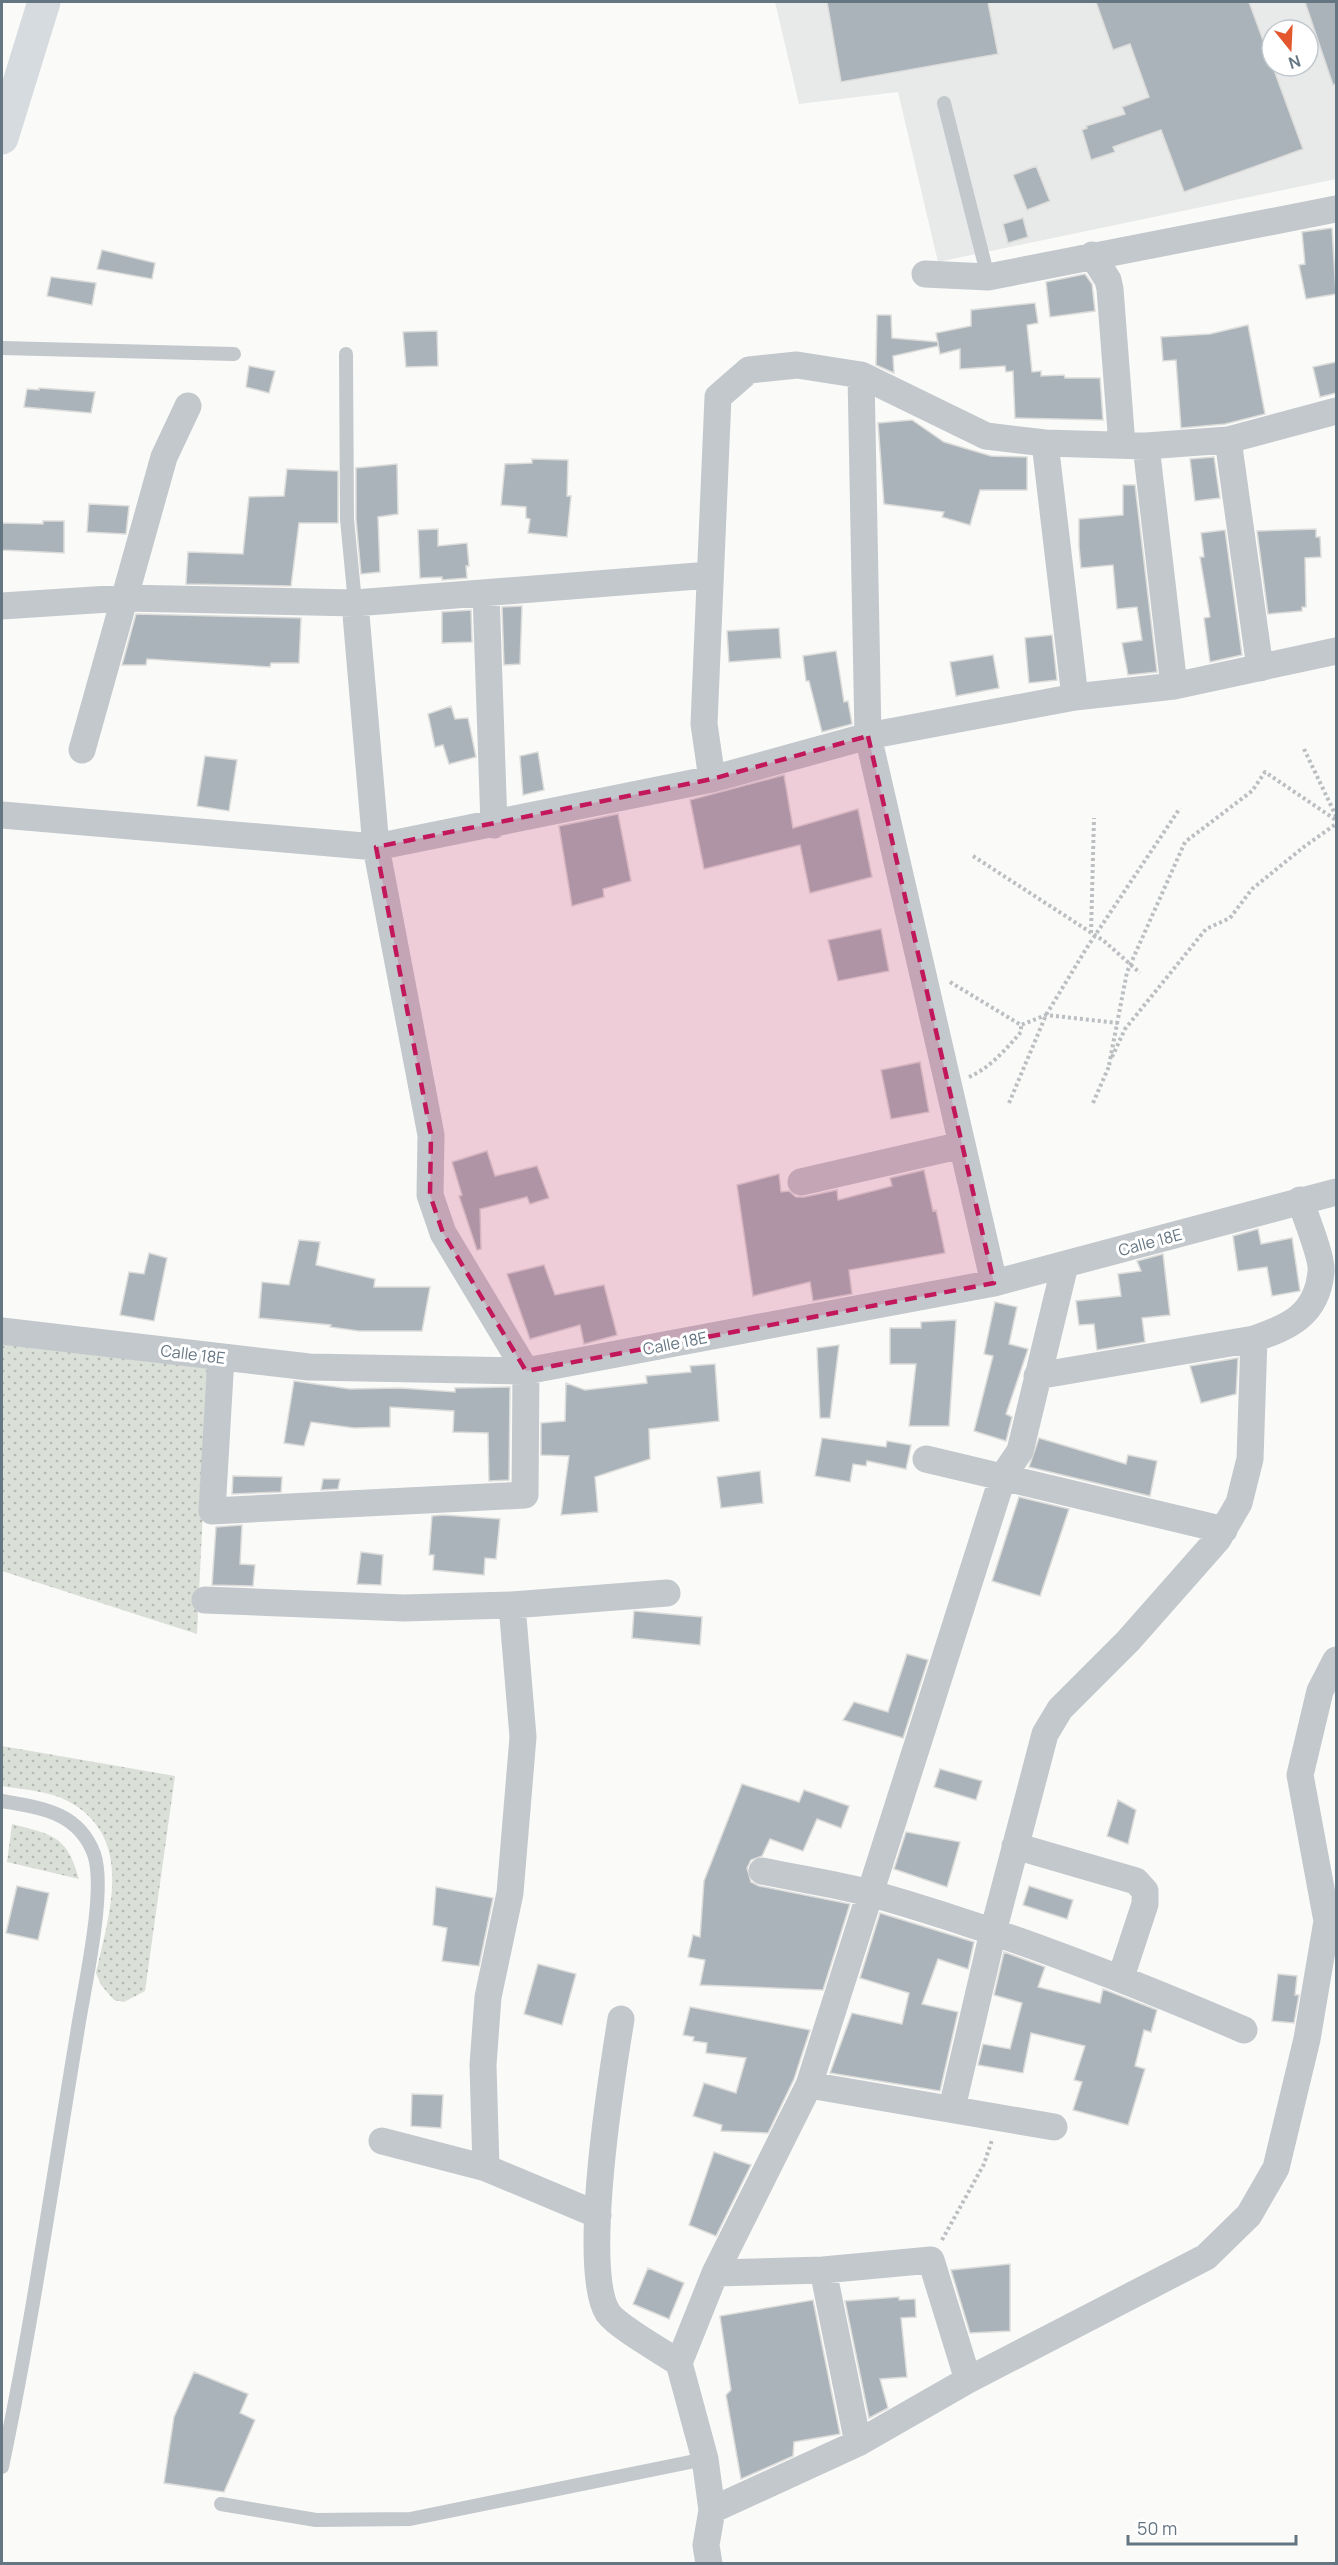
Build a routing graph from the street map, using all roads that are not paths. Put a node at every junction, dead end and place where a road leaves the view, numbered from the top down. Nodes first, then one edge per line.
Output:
1 (44, 2) edge
2 (944, 104) dead end
3 (2, 138) edge
4 (1336, 209) edge
5 (1092, 255) junction
6 (925, 274) dead end
7 (988, 277) junction
8 (2, 348) edge
9 (234, 354) dead end
10 (346, 354) dead end
11 (861, 375) junction
12 (188, 406) dead end
13 (1336, 411) edge
14 (1228, 440) junction
15 (1045, 443) junction
16 (1134, 445) junction
17 (710, 575) junction
18 (486, 593) junction
19 (124, 598) junction
20 (355, 603) junction
21 (2, 606) edge
22 (1336, 651) edge
23 (1260, 668) junction
24 (1174, 686) junction
25 (1075, 697) junction
26 (868, 736) junction
27 (82, 750) dead end
28 (712, 779) junction
29 (2, 815) edge
30 (494, 825) junction
31 (376, 847) junction
32 (962, 1145) junction
33 (801, 1182) dead end
34 (1336, 1192) edge
35 (1300, 1200) junction
36 (1065, 1265) junction
37 (1329, 1271) edge
38 (994, 1283) junction
39 (2, 1331) edge
40 (1254, 1339) junction
41 (221, 1357) junction
42 (526, 1371) junction
43 (1037, 1376) junction
44 (926, 1459) dead end
45 (1003, 1476) junction
46 (1224, 1530) junction
47 (667, 1593) dead end
48 (205, 1600) dead end
49 (512, 1605) junction
50 (1336, 1660) edge
51 (2, 1802) edge
52 (1015, 1846) junction
53 (762, 1871) dead end
54 (872, 1894) junction
55 (993, 1932) junction
56 (1120, 1977) junction
57 (621, 2019) dead end
58 (1244, 2030) dead end
59 (809, 2085) junction
60 (952, 2108) junction
61 (1054, 2127) dead end
62 (382, 2141) dead end
63 (486, 2168) junction
64 (598, 2215) junction
65 (823, 2270) junction
66 (715, 2273) junction
67 (679, 2363) junction
68 (968, 2380) junction
69 (858, 2443) junction
70 (705, 2458) junction
71 (2, 2467) edge
72 (220, 2504) dead end
73 (712, 2510) junction
74 (709, 2564) edge

1 - 3 highway
2 - 7 lane
4 - 5 street
5 - 7 street
5 - 16 street
6 - 7 street
8 - 9 lane
10 - 20 lane
11 - 15 street
11 - 17 street
11 - 26 street
12 - 19 street
13 - 14 street
14 - 16 street
14 - 23 street
15 - 16 street
15 - 25 street
16 - 24 street
17 - 18 street
17 - 28 street
18 - 20 street
18 - 30 street
19 - 20 street
19 - 21 street
19 - 27 street
20 - 31 street
22 - 23 street
23 - 24 street
24 - 25 street
25 - 26 street
26 - 28 street
26 - 32 street
28 - 30 street
29 - 31 street
30 - 31 street
31 - 42 street
32 - 33 street
32 - 38 street
34 - 35 street, Calle 18E
35 - 36 street, Calle 18E
35 - 37 street
36 - 38 street, Calle 18E
36 - 43 street
37 - 40 street
38 - 42 street, Calle 18E
39 - 41 street, Calle 18E
40 - 43 street
40 - 46 street
41 - 42 street, Calle 18E
41 - 42 street
43 - 45 street
44 - 45 street
45 - 46 street
45 - 54 street
46 - 52 street
47 - 49 street
48 - 49 street
49 - 63 street
50 - 68 street
51 - 71 lane
52 - 55 street
52 - 56 street
53 - 54 street
54 - 55 street
54 - 59 street
55 - 56 street
55 - 60 street
56 - 58 street
57 - 64 street
59 - 60 street
59 - 66 street
60 - 61 street
62 - 63 street
63 - 64 street
64 - 67 street
65 - 66 street
65 - 68 street
65 - 69 street
66 - 67 street
67 - 70 street
68 - 69 street
69 - 73 street
70 - 72 lane
70 - 73 street
73 - 74 street

